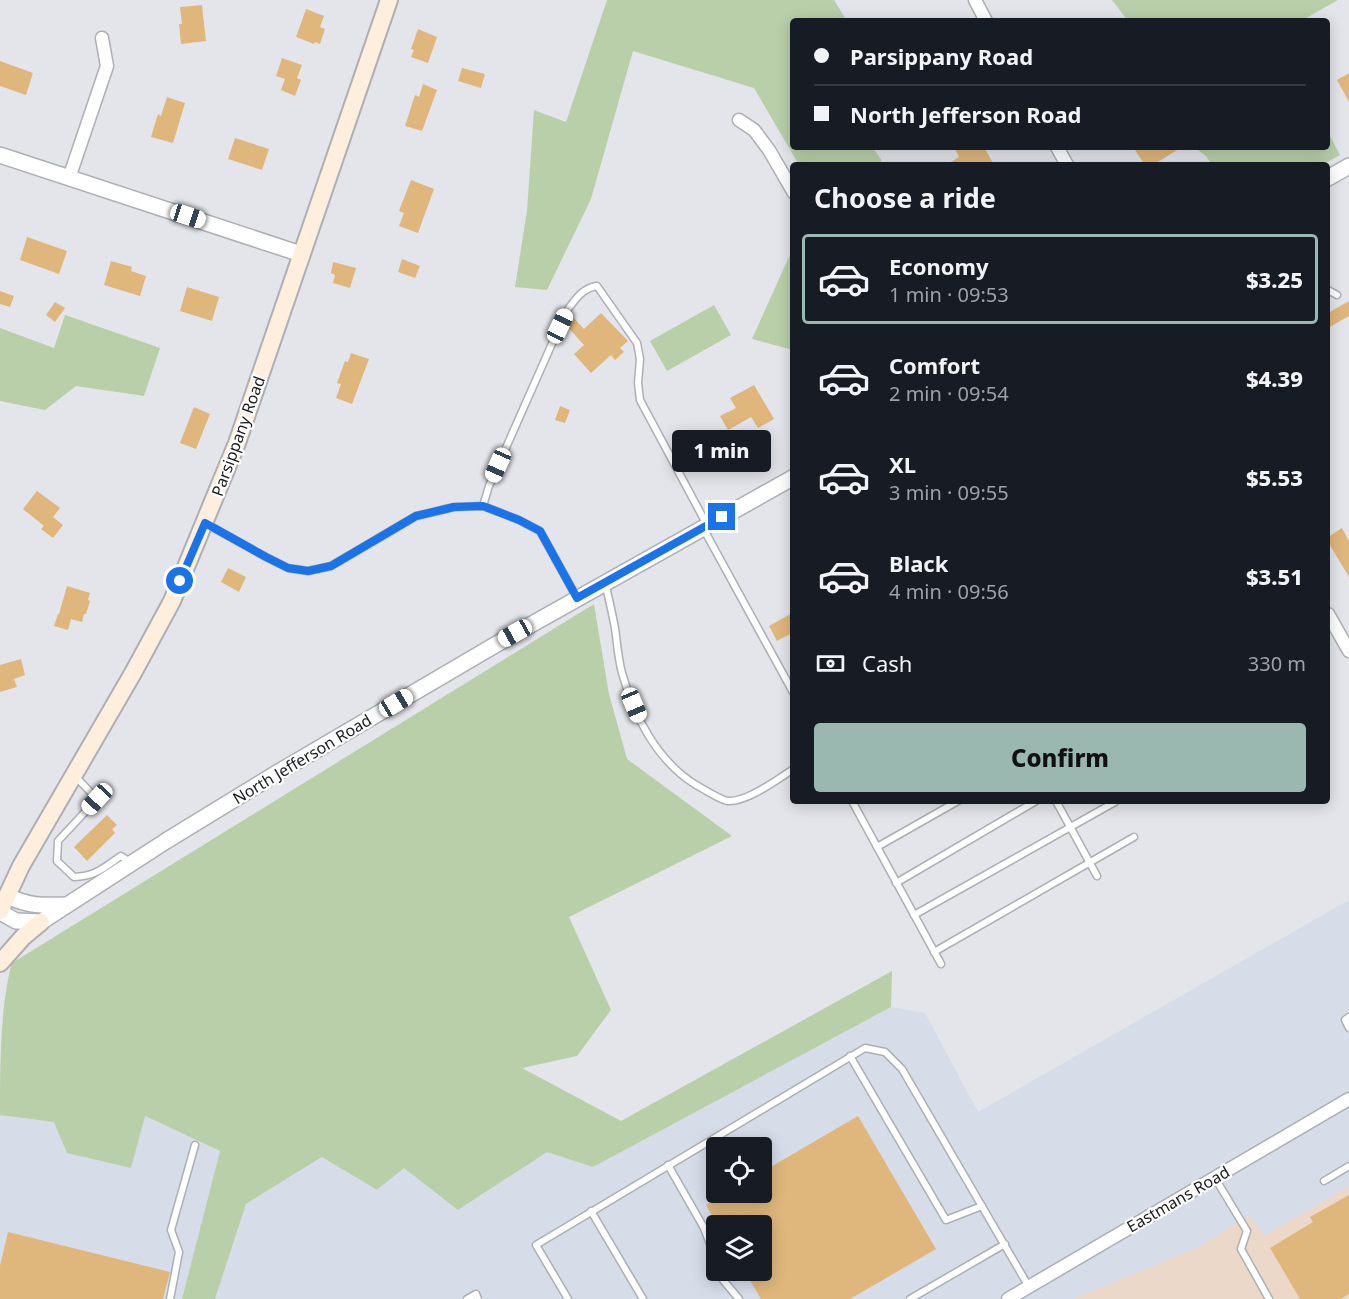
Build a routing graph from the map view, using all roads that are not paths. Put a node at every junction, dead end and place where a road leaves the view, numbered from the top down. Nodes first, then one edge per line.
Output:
1 (389, 0) edge
2 (975, 0) edge
3 (984, 18) edge
4 (102, 38) dead end
5 (739, 120) dead end
6 (0, 155) edge
7 (1349, 166) edge
8 (1330, 177) edge
9 (69, 178) junction
10 (790, 186) edge
11 (301, 254) junction
12 (1330, 291) edge
13 (1337, 295) dead end
14 (790, 479) edge
15 (483, 506) junction
16 (205, 523) junction
17 (705, 526) junction
18 (605, 582) junction
19 (577, 598) junction
20 (1330, 618) edge
21 (1349, 651) edge
22 (790, 686) edge
23 (790, 771) edge
24 (74, 776) junction
25 (854, 804) edge
26 (953, 804) edge
27 (1031, 804) edge
28 (1058, 804) edge
29 (1111, 804) edge
30 (1070, 827) junction
31 (1134, 837) dead end
32 (877, 847) junction
33 (1090, 862) junction
34 (131, 863) junction
35 (1097, 876) dead end
36 (896, 883) junction
37 (66, 905) junction
38 (2, 907) edge
39 (914, 915) junction
40 (41, 922) junction
41 (934, 952) junction
42 (0, 963) edge
43 (941, 964) dead end
44 (1349, 1017) edge
45 (1349, 1028) edge
46 (850, 1056) junction
47 (1349, 1099) edge
48 (195, 1145) dead end
49 (668, 1165) junction
50 (1349, 1166) edge
51 (1215, 1178) junction
52 (1324, 1181) dead end
53 (982, 1206) junction
54 (591, 1211) junction
55 (706, 1233) edge
56 (1005, 1244) junction
57 (724, 1281) edge
58 (1029, 1287) junction
59 (477, 1297) edge
60 (1014, 1297) edge
61 (170, 1299) edge
62 (467, 1299) edge
63 (568, 1299) edge
64 (643, 1299) edge
65 (739, 1299) edge
66 (910, 1299) edge
67 (1269, 1299) edge

1 - 11 main road, Parsippany Road
2 - 3 street
4 - 9 street
5 - 10 street
6 - 9 street
7 - 8 street
9 - 11 street
11 - 16 main road, Parsippany Road
12 - 13 lane
14 - 17 street, North Jefferson Road
15 - 16 lane
15 - 17 lane
15 - 19 lane
16 - 24 main road, Parsippany Road
17 - 18 street, North Jefferson Road
17 - 22 lane
18 - 19 street, North Jefferson Road
18 - 23 lane
19 - 34 street, North Jefferson Road
20 - 21 street
24 - 34 lane
24 - 38 main road, Parsippany Road
25 - 32 lane
26 - 32 lane
27 - 36 lane
28 - 30 lane
29 - 30 lane
30 - 33 lane
30 - 39 lane
31 - 33 lane
32 - 36 lane
33 - 35 lane
33 - 41 lane
34 - 37 street, North Jefferson Road
36 - 39 lane
37 - 38 street
37 - 40 street, North Jefferson Road
38 - 40 street
39 - 41 lane
40 - 42 main road
41 - 43 lane
44 - 45 lane
46 - 49 lane
46 - 53 lane
46 - 53 lane
47 - 51 street, Eastmans Road
48 - 61 lane
49 - 54 lane
49 - 55 lane
50 - 52 lane
51 - 58 street, Eastmans Road
51 - 67 lane
53 - 56 lane
54 - 63 lane
54 - 64 lane
56 - 58 lane
56 - 66 lane
57 - 65 lane
58 - 60 street, Eastmans Road
59 - 62 lane

